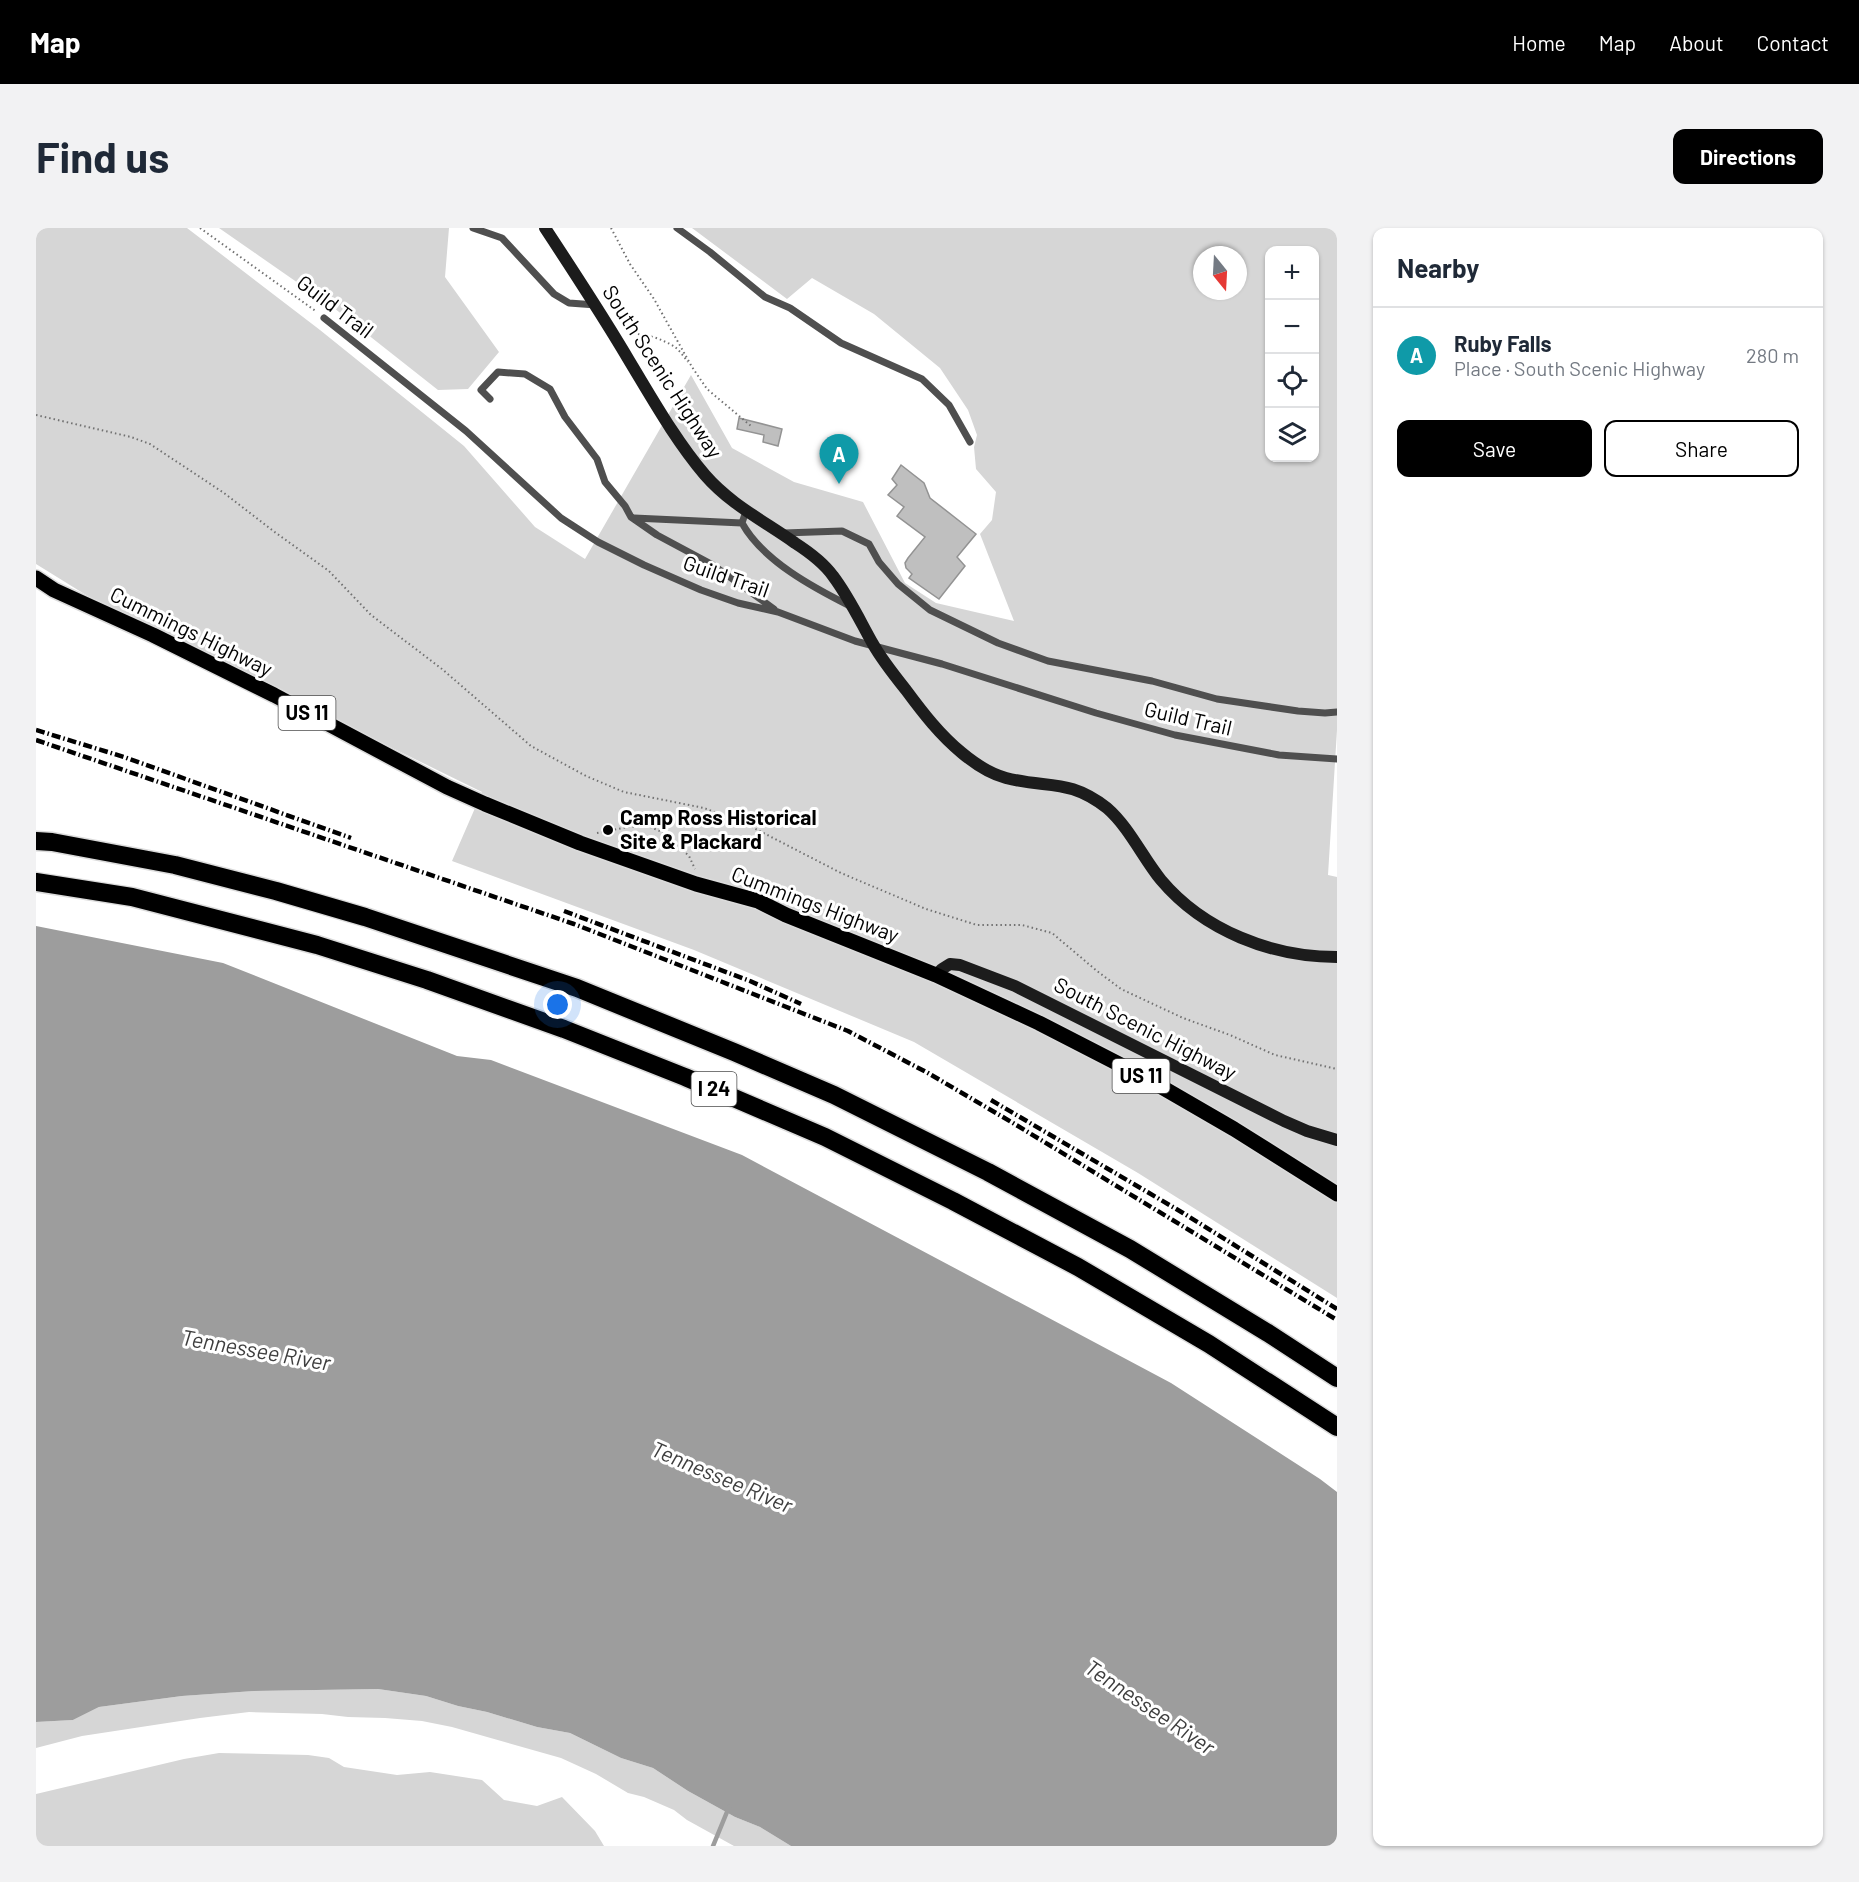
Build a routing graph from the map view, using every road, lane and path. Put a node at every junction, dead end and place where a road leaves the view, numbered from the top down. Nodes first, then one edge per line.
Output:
1 (200, 228) edge
2 (473, 228) edge
3 (545, 228) edge
4 (611, 228) edge
5 (677, 228) edge
6 (596, 305) junction
7 (324, 318) joint
8 (617, 339) junction
9 (692, 367) junction
10 (490, 399) dead end
11 (36, 415) edge
12 (751, 426) dead end
13 (970, 442) dead end
14 (744, 517) junction
15 (631, 518) junction
16 (781, 533) junction
17 (36, 578) edge
18 (854, 609) junction
19 (778, 612) junction
20 (874, 646) junction
21 (1337, 712) edge
22 (1337, 759) edge
23 (36, 841) edge
24 (577, 842) junction
25 (36, 882) edge
26 (696, 884) junction
27 (1337, 957) edge
28 (936, 975) junction
29 (1337, 1069) edge
30 (1337, 1140) edge
31 (1337, 1194) edge
32 (1337, 1378) edge
33 (1337, 1427) edge

1 - 7 path, Guild Trail
2 - 6 lane
3 - 6 main road, South Scenic Highway
4 - 9 path
5 - 13 lane
6 - 8 main road, South Scenic Highway
7 - 19 lane, Guild Trail
8 - 9 path
8 - 14 main road, South Scenic Highway
9 - 12 path
10 - 15 lane
11 - 29 path
14 - 15 lane
14 - 16 main road, South Scenic Highway
14 - 18 lane
15 - 19 lane
16 - 18 main road, South Scenic Highway
16 - 21 lane
17 - 24 main road, Cummings Highway / US 11
18 - 20 main road, South Scenic Highway
19 - 20 lane, Guild Trail
20 - 22 lane, Guild Trail
20 - 27 main road, South Scenic Highway
23 - 32 highway, I 24
24 - 26 main road, Cummings Highway / US 11
24 - 26 path
25 - 33 highway, I 24
26 - 28 main road, Cummings Highway / US 11
28 - 30 main road, South Scenic Highway
28 - 31 main road, Cummings Highway / US 11

